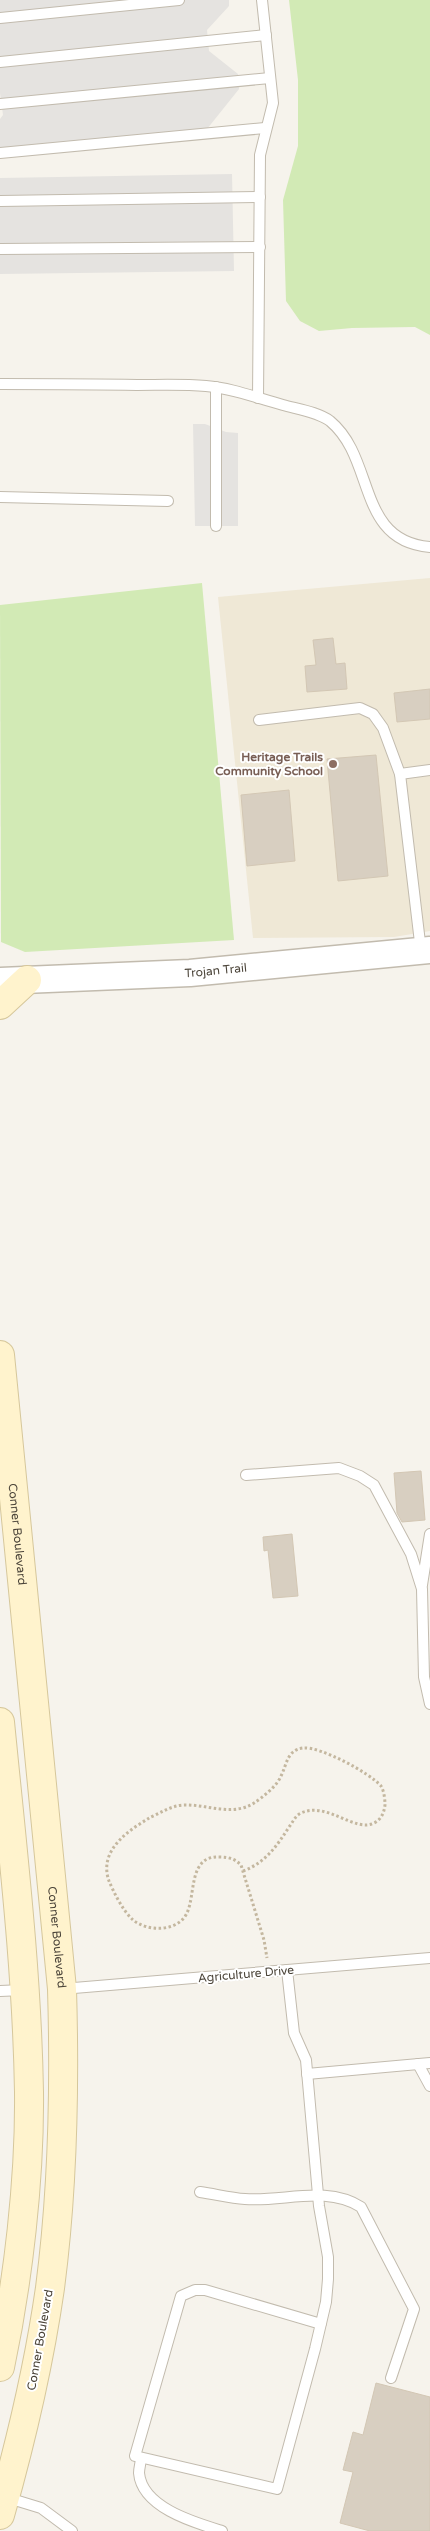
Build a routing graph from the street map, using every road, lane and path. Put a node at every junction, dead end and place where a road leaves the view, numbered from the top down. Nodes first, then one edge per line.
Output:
1 (179, 0) edge
2 (262, 0) edge
3 (0, 18) edge
4 (266, 35) junction
5 (0, 62) edge
6 (270, 78) junction
7 (0, 104) edge
8 (265, 128) junction
9 (0, 153) edge
10 (260, 197) junction
11 (0, 201) edge
12 (260, 247) junction
13 (0, 249) edge
14 (0, 384) edge
15 (216, 387) junction
16 (258, 398) junction
17 (0, 497) edge
18 (168, 502) dead end
19 (216, 526) dead end
20 (430, 547) edge
21 (258, 720) dead end
22 (430, 770) edge
23 (400, 774) junction
24 (426, 950) edge
25 (27, 980) junction
26 (0, 981) edge
27 (0, 1005) edge
28 (0, 1355) edge
29 (246, 1475) dead end
30 (430, 1534) edge
31 (422, 1589) junction
32 (430, 1704) edge
33 (0, 1722) edge
34 (243, 1871) junction
35 (430, 1958) edge
36 (287, 1970) junction
37 (269, 1972) junction
38 (62, 1989) junction
39 (12, 1990) edge
40 (430, 2063) edge
41 (418, 2064) junction
42 (307, 2074) junction
43 (430, 2086) edge
44 (200, 2192) dead end
45 (318, 2195) junction
46 (321, 2324) junction
47 (0, 2367) edge
48 (391, 2378) dead end
49 (142, 2458) junction
50 (2, 2502) edge
51 (72, 2531) edge
52 (222, 2531) edge

1 - 3 lane
2 - 4 lane
4 - 5 lane
4 - 6 lane
6 - 7 lane
6 - 8 lane
8 - 9 lane
8 - 10 lane
10 - 11 lane
10 - 12 lane
12 - 13 lane
12 - 16 lane
14 - 15 lane
15 - 16 lane
15 - 19 lane
16 - 20 lane
17 - 18 lane
21 - 23 lane
22 - 23 lane
23 - 24 lane
24 - 25 street, Trojan Trail
25 - 26 street, Trojan Trail
25 - 27 main road
28 - 38 main road, Conner Boulevard
29 - 31 lane
30 - 31 lane
31 - 32 lane
33 - 39 main road
34 - 34 path
34 - 37 path
35 - 36 lane, Agriculture Drive
36 - 37 lane, Agriculture Drive
36 - 42 lane
37 - 38 lane, Agriculture Drive
38 - 39 main road
38 - 50 main road, Conner Boulevard
39 - 47 main road
40 - 41 lane
41 - 42 lane
41 - 43 lane
42 - 45 lane
44 - 45 lane
45 - 46 lane
45 - 48 lane
46 - 49 lane
46 - 49 lane
49 - 52 lane
50 - 51 lane

